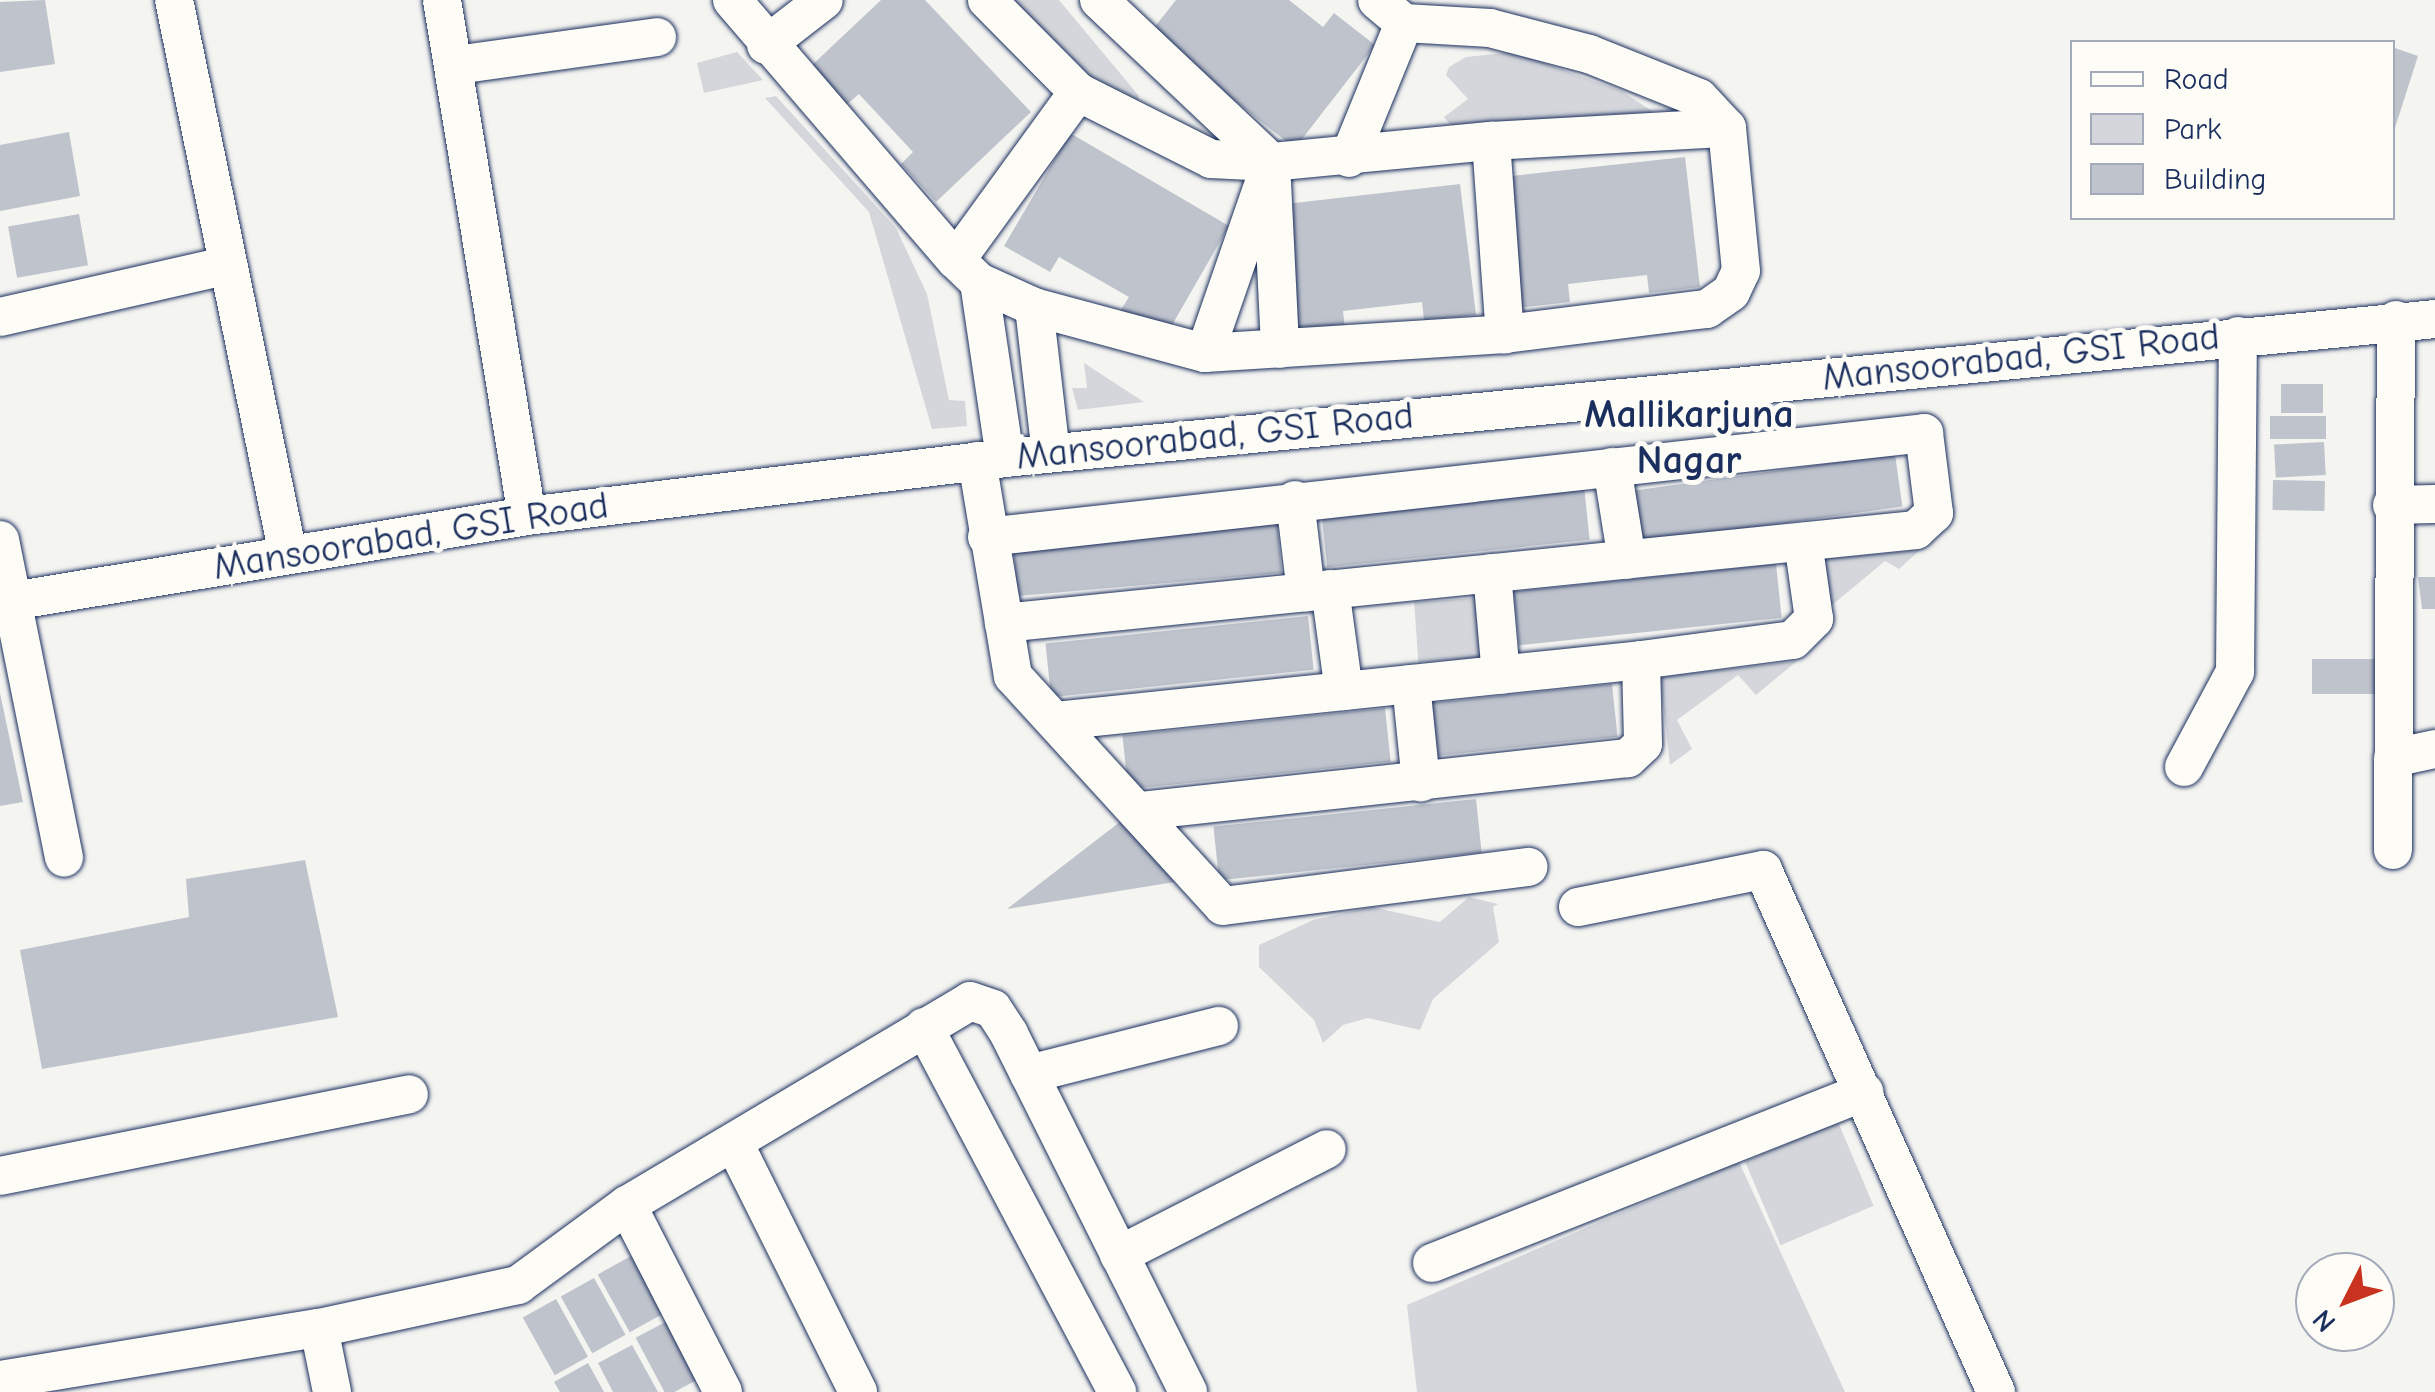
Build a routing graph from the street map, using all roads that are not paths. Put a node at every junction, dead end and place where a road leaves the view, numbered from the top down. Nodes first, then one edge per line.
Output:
1 (174, 0) edge
2 (442, 0) edge
3 (732, 0) edge
4 (824, 0) edge
5 (987, 0) edge
6 (1099, 0) edge
7 (1391, 11) edge
8 (1140, 13) edge
9 (657, 38) dead end
10 (766, 46) junction
11 (456, 66) junction
12 (1078, 92) junction
13 (1727, 128) junction
14 (1491, 141) junction
15 (1349, 158) junction
16 (1271, 162) junction
17 (228, 265) junction
18 (968, 271) junction
19 (1034, 306) junction
20 (0, 318) edge
21 (2435, 319) edge
22 (2396, 320) junction
23 (1505, 334) junction
24 (2238, 336) junction
25 (1280, 348) junction
26 (1205, 353) junction
27 (1051, 453) junction
28 (991, 460) junction
29 (1612, 467) junction
30 (1295, 500) junction
31 (2435, 504) edge
32 (2392, 506) junction
33 (526, 516) junction
34 (988, 537) junction
35 (0, 540) edge
36 (1802, 542) junction
37 (288, 554) junction
38 (1627, 560) junction
39 (1492, 573) junction
40 (1318, 591) junction
41 (6, 602) edge
42 (1004, 623) junction
43 (1641, 660) junction
44 (1501, 675) junction
45 (1411, 684) junction
46 (1344, 692) junction
47 (1056, 721) junction
48 (2435, 749) edge
49 (2393, 758) junction
50 (2184, 766) dead end
51 (1421, 782) junction
52 (1137, 811) junction
53 (2393, 850) dead end
54 (64, 858) dead end
55 (1530, 866) dead end
56 (1578, 907) dead end
57 (1219, 1026) dead end
58 (924, 1027) junction
59 (1029, 1074) junction
60 (1864, 1092) junction
61 (409, 1094) dead end
62 (734, 1143) junction
63 (1327, 1149) dead end
64 (0, 1176) edge
65 (627, 1205) junction
66 (1119, 1254) junction
67 (1432, 1263) dead end
68 (318, 1328) junction
69 (0, 1380) edge
70 (332, 1392) edge
71 (723, 1392) edge
72 (858, 1392) edge
73 (1117, 1392) edge
74 (1188, 1392) edge
75 (1996, 1392) edge

1 - 17 street
2 - 11 street
3 - 10 street
4 - 10 street
5 - 12 street
6 - 8 street
7 - 13 street
7 - 15 street
8 - 16 street
9 - 11 street
10 - 18 street
11 - 33 street
12 - 16 street
12 - 18 street
13 - 14 street
13 - 23 street
14 - 15 street
14 - 23 street
15 - 16 street
16 - 25 street
16 - 26 street
17 - 20 street
17 - 37 street
18 - 19 street
18 - 28 street
19 - 26 street
19 - 27 street
21 - 22 street, Mansoorabad, GSI Road
22 - 24 street, Mansoorabad, GSI Road
22 - 32 street
23 - 25 street
24 - 27 street, Mansoorabad, GSI Road
24 - 50 street
25 - 26 street
27 - 28 street, Mansoorabad, GSI Road
28 - 33 street, Mansoorabad, GSI Road
28 - 34 street
29 - 30 street
29 - 36 street
29 - 38 street
30 - 34 street
30 - 40 street
31 - 32 street
32 - 49 street
33 - 37 street, Mansoorabad, GSI Road
34 - 42 street
35 - 41 street
36 - 38 street
36 - 43 street
37 - 41 street, Mansoorabad, GSI Road
38 - 39 street
39 - 40 street
39 - 44 street
40 - 42 street
40 - 46 street
41 - 54 street
42 - 47 street
43 - 44 street
43 - 51 street
44 - 45 street
45 - 46 street
45 - 51 street
46 - 47 street
47 - 52 street
48 - 49 street
49 - 53 street
51 - 52 street
52 - 55 street
56 - 60 street
57 - 59 street
58 - 59 street
58 - 62 street
58 - 73 street
59 - 66 street
60 - 67 street
60 - 75 street
61 - 64 street
62 - 65 street
62 - 72 street
63 - 66 street
65 - 68 street
65 - 71 street
66 - 74 street
68 - 69 street
68 - 70 street

